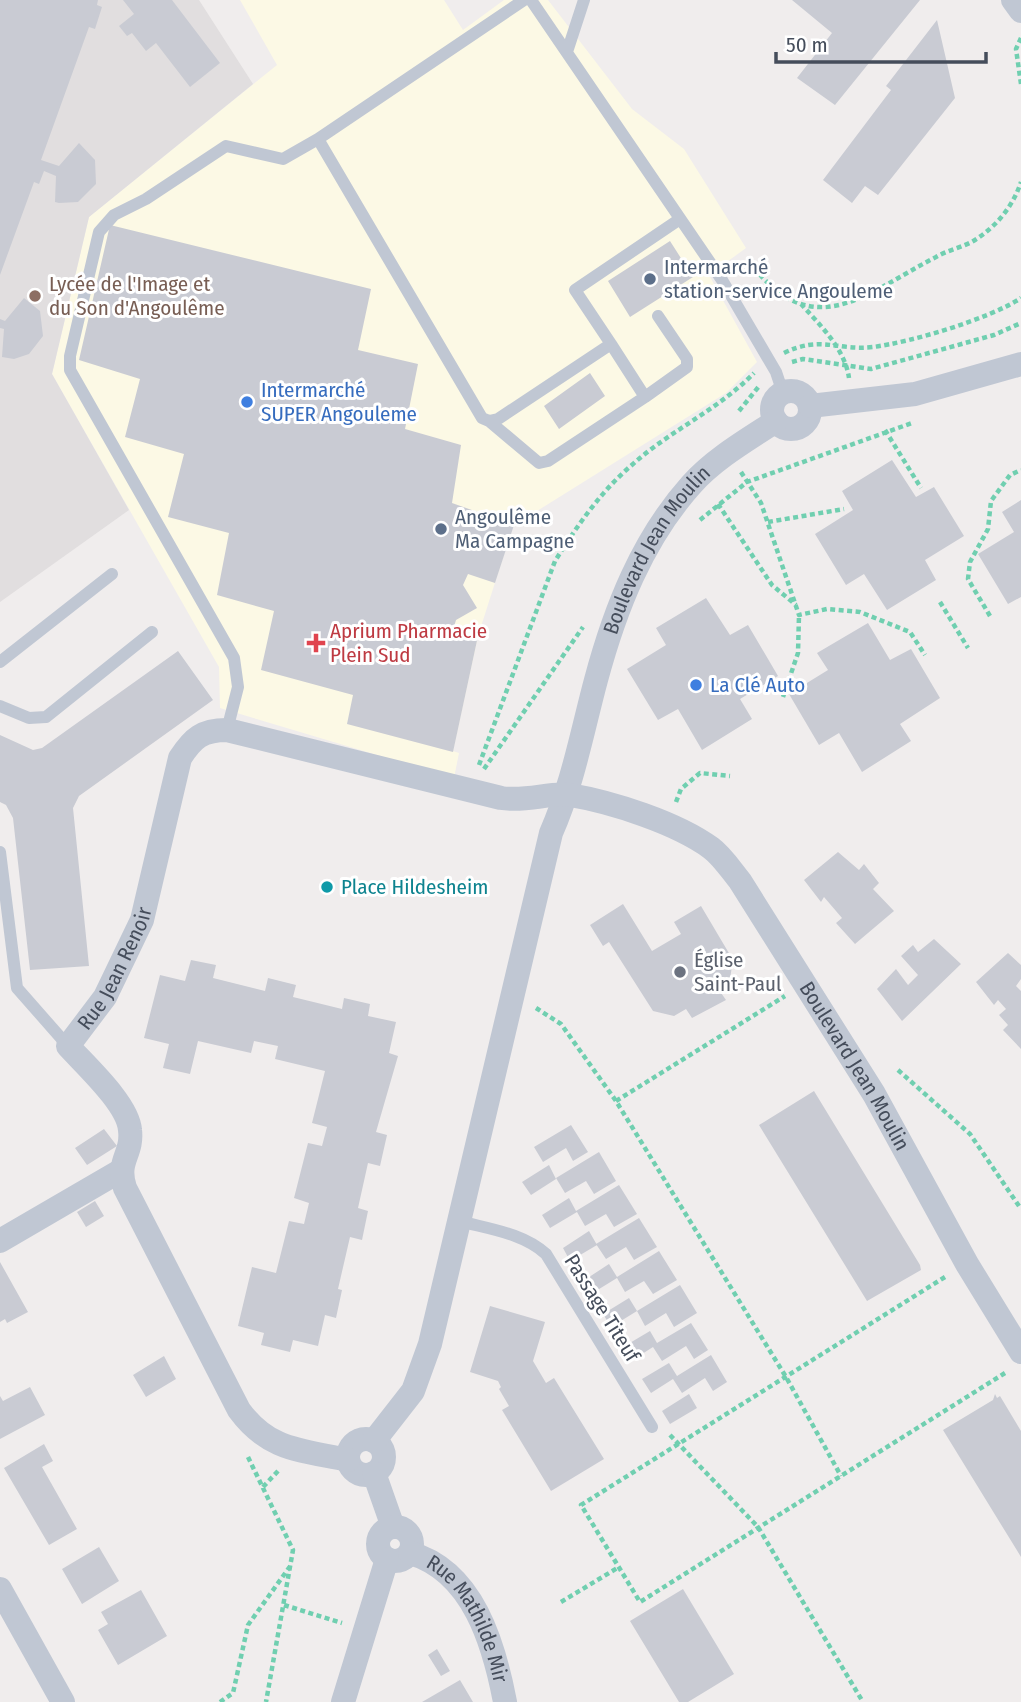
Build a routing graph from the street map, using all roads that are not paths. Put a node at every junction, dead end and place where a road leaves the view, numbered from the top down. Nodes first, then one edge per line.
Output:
1 (524, 0) edge
2 (531, 0) edge
3 (584, 0) edge
4 (1013, 0) edge
5 (1021, 11) edge
6 (567, 52) junction
7 (318, 139) junction
8 (680, 219) junction
9 (658, 316) dead end
10 (611, 344) junction
11 (1021, 364) edge
12 (783, 393) junction
13 (645, 397) junction
14 (810, 406) junction
15 (489, 421) junction
16 (776, 421) junction
17 (112, 574) dead end
18 (152, 632) dead end
19 (0, 662) edge
20 (0, 706) edge
21 (227, 730) junction
22 (568, 794) junction
23 (0, 852) edge
24 (68, 1046) junction
25 (120, 1171) junction
26 (459, 1221) junction
27 (0, 1241) edge
28 (1015, 1361) edge
29 (652, 1427) road end
30 (374, 1441) junction
31 (348, 1460) junction
32 (374, 1473) junction
33 (398, 1556) junction
34 (0, 1589) edge
35 (63, 1702) edge
36 (343, 1702) edge
37 (505, 1702) edge

1 - 7 lane
2 - 6 lane
3 - 6 lane
4 - 5 street
6 - 8 lane
7 - 15 lane
7 - 21 lane
8 - 10 lane
8 - 12 lane
9 - 13 lane
10 - 13 lane
10 - 15 lane
11 - 14 street
12 - 14 street
12 - 16 street
13 - 15 lane
14 - 16 street
16 - 22 street, Boulevard Jean Moulin
17 - 19 lane
18 - 20 lane
21 - 22 street, Rue Jean Renoir
21 - 24 street, Rue Jean Renoir
22 - 26 street, Boulevard Jean Moulin
22 - 28 street, Boulevard Jean Moulin
23 - 24 lane
24 - 25 street, Rue Jean Renoir
25 - 27 street
25 - 31 street
26 - 29 lane, Passage Titeuf
26 - 30 street, Boulevard Jean Moulin
30 - 31 street
30 - 32 street
31 - 32 street
32 - 33 street
33 - 36 street
33 - 37 street, Rue Mathilde Mir
34 - 35 street

